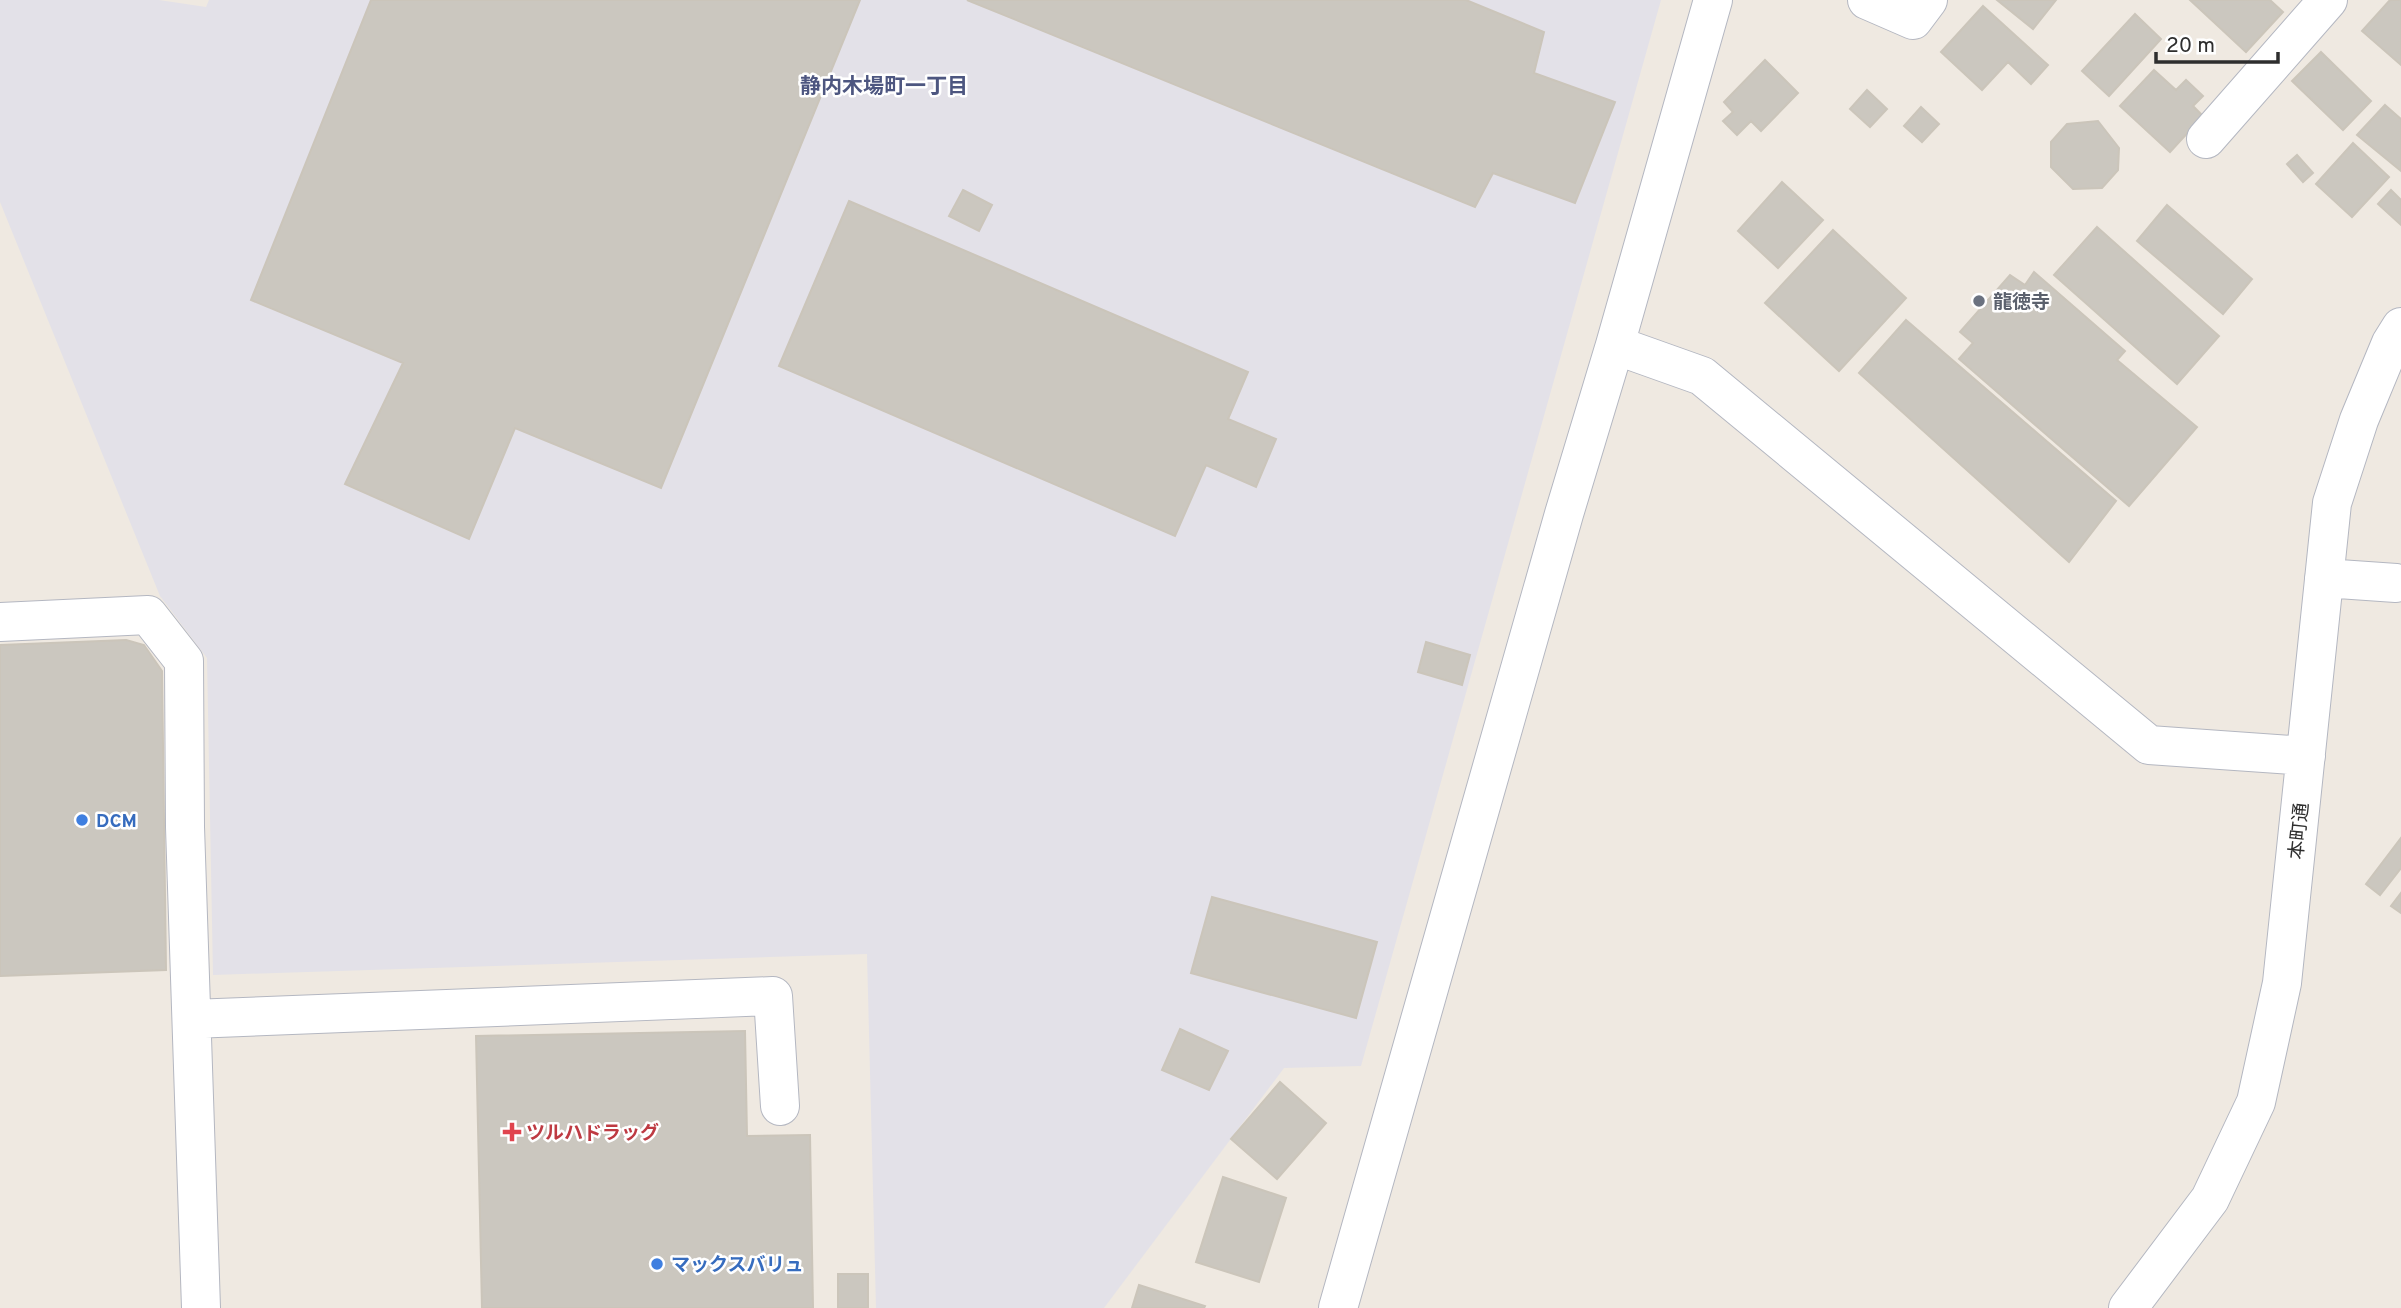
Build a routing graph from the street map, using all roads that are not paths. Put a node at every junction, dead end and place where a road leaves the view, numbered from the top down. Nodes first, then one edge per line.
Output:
1 (1713, 0) edge
2 (1867, 0) edge
3 (1928, 0) edge
4 (2328, 0) edge
5 (2206, 139) dead end
6 (2401, 327) edge
7 (1615, 345) junction
8 (2324, 578) junction
9 (2399, 582) edge
10 (0, 622) edge
11 (2306, 756) junction
12 (192, 1019) junction
13 (780, 1106) dead end
14 (201, 1308) edge
15 (1338, 1308) edge
16 (2127, 1308) edge

1 - 7 street
2 - 3 street
4 - 5 street
6 - 8 street, 本町通
7 - 11 street
7 - 15 street
8 - 9 street
8 - 11 street, 本町通
10 - 12 street
11 - 16 street, 本町通
12 - 13 street
12 - 14 street

